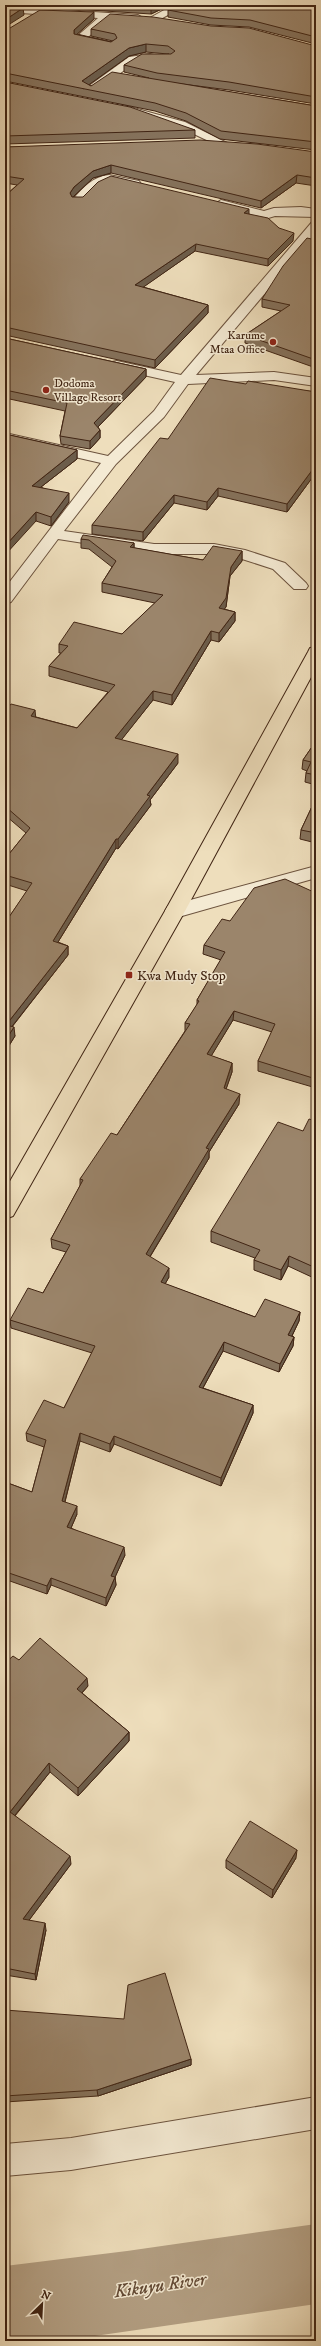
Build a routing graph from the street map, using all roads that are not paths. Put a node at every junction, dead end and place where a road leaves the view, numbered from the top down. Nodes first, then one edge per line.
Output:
1 (181, 5) edge
2 (5, 9) edge
3 (37, 12) junction
4 (107, 16) junction
5 (153, 19) junction
6 (24, 21) edge
7 (175, 22) edge
8 (111, 45) edge
9 (160, 58) edge
10 (112, 75) junction
11 (126, 78) edge
12 (90, 90) edge
13 (109, 105) edge
14 (192, 142) edge
15 (221, 143) junction
16 (234, 144) edge
17 (150, 187) edge
18 (78, 201) edge
19 (211, 201) edge
20 (316, 213) edge
21 (316, 225) edge
22 (296, 236) junction
23 (316, 243) edge
24 (106, 363) edge
25 (184, 380) junction
26 (316, 382) edge
27 (5, 437) edge
28 (111, 461) junction
29 (53, 534) junction
30 (300, 586) dead end
31 (5, 598) edge
32 (316, 652) edge
33 (316, 872) edge
34 (175, 911) junction
35 (5, 1210) edge
36 (316, 2113) edge
37 (5, 2160) edge

1 - 5 street
2 - 3 street
3 - 4 street
3 - 6 street
4 - 5 street
4 - 8 street
5 - 7 street
9 - 10 street
10 - 11 street
10 - 12 street
13 - 15 street
14 - 15 street
15 - 16 street
17 - 18 street
19 - 20 street
21 - 22 street
22 - 23 street
22 - 25 street
24 - 25 street
25 - 26 street
25 - 28 street
27 - 28 street
28 - 29 street
29 - 30 street
29 - 31 street
32 - 34 highway
33 - 34 street
34 - 35 highway
36 - 37 street

